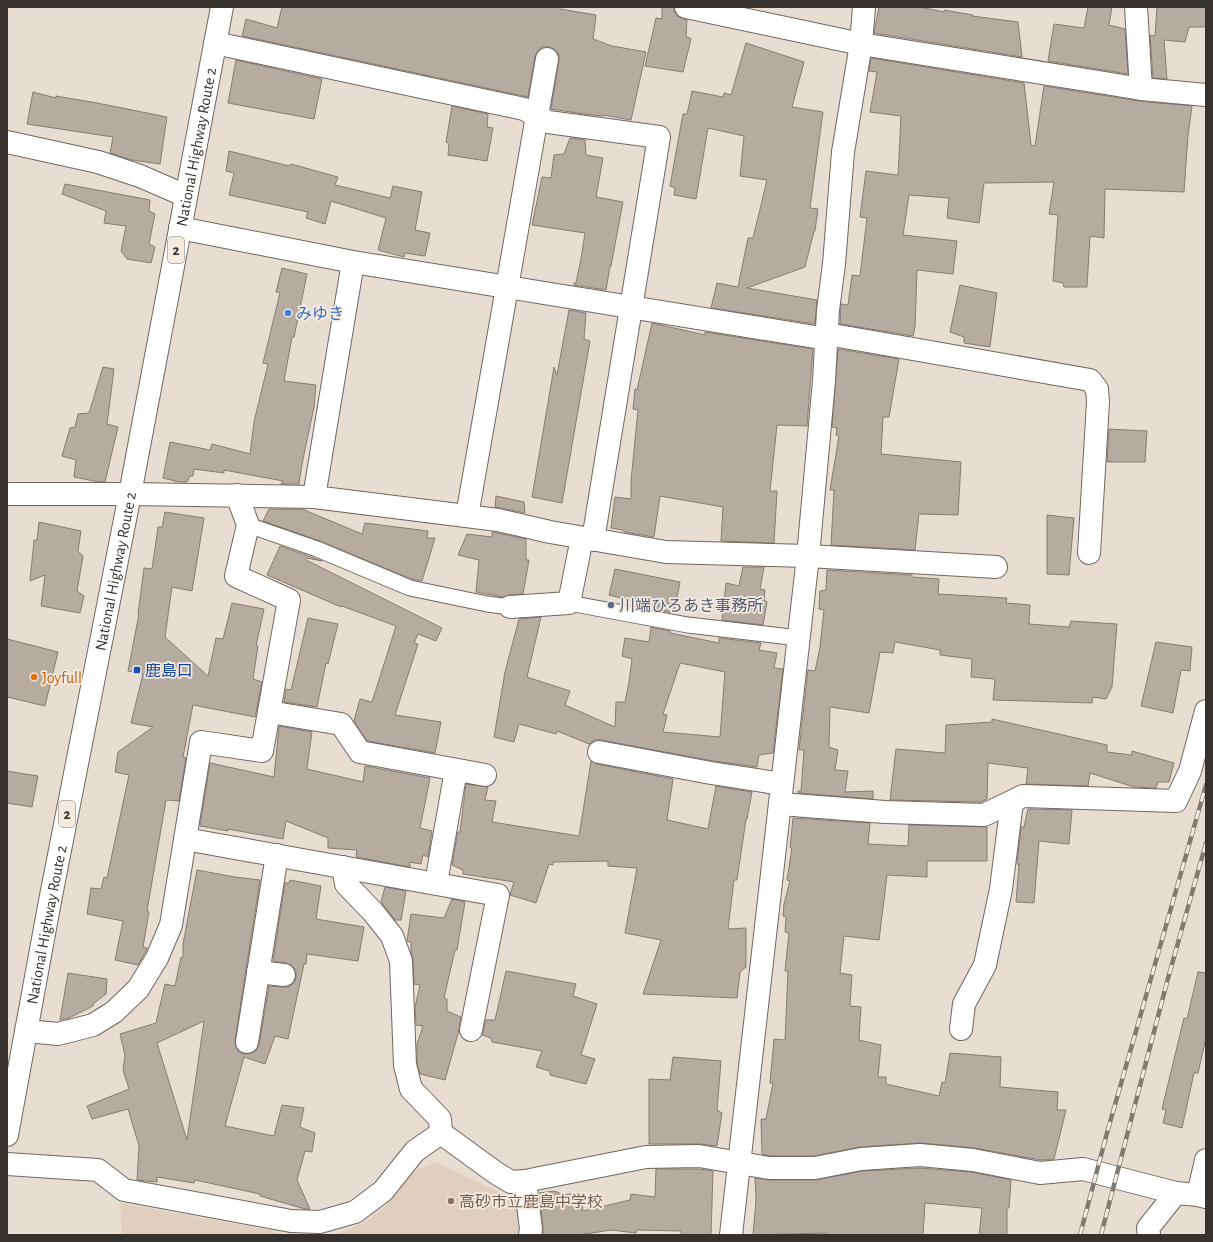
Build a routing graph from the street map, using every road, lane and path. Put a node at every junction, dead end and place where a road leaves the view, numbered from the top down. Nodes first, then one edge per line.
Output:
1 (222, 7) edge
2 (686, 7) edge
3 (864, 7) edge
4 (1136, 7) edge
5 (215, 43) junction
6 (861, 44) junction
7 (547, 59) dead end
8 (1141, 89) junction
9 (1206, 95) edge
10 (537, 116) junction
11 (7, 142) edge
12 (186, 196) junction
13 (180, 228) junction
14 (353, 262) junction
15 (507, 287) junction
16 (631, 307) junction
17 (827, 337) junction
18 (7, 494) edge
19 (130, 494) junction
20 (237, 495) junction
21 (314, 497) junction
22 (467, 516) junction
23 (248, 525) junction
24 (588, 539) junction
25 (1089, 553) dead end
26 (808, 556) junction
27 (996, 568) dead end
28 (568, 603) junction
29 (510, 607) joint
30 (799, 638) junction
31 (1206, 711) edge
32 (269, 712) junction
33 (599, 752) dead end
34 (456, 770) junction
35 (486, 775) dead end
36 (781, 794) junction
37 (1012, 802) junction
38 (185, 839) junction
39 (277, 855) junction
40 (343, 867) junction
41 (436, 883) junction
42 (258, 972) junction
43 (284, 975) dead end
44 (961, 1029) dead end
45 (471, 1030) dead end
46 (26, 1031) junction
47 (247, 1042) dead end
48 (441, 1133) junction
49 (7, 1135) edge
50 (1206, 1160) edge
51 (7, 1164) edge
52 (739, 1164) junction
53 (525, 1181) junction
54 (1176, 1193) junction
55 (1202, 1196) edge
56 (530, 1235) edge
57 (731, 1235) edge
58 (1149, 1235) edge

1 - 5 main road, National Highway Route 2 / 2
2 - 6 main road
3 - 6 main road
4 - 8 main road
5 - 10 main road
5 - 12 main road, National Highway Route 2 / 2
6 - 8 main road
6 - 17 main road
7 - 10 main road
8 - 9 main road
10 - 15 main road
10 - 16 main road
11 - 12 main road
12 - 13 main road, National Highway Route 2 / 2
13 - 14 main road
13 - 19 main road, National Highway Route 2 / 2
14 - 15 main road
14 - 21 main road
15 - 16 main road
15 - 22 main road
16 - 17 main road
16 - 24 main road
17 - 25 main road
17 - 26 main road
18 - 19 main road
19 - 20 main road
19 - 46 main road, National Highway Route 2 / 2
20 - 21 main road
20 - 23 main road
21 - 22 main road
22 - 24 main road
23 - 29 lane
23 - 32 main road
24 - 26 main road
24 - 28 main road
26 - 27 main road
26 - 30 main road
28 - 29 main road
28 - 30 lane
30 - 36 main road
31 - 37 main road
32 - 34 main road
32 - 38 main road
33 - 36 main road
34 - 35 main road
34 - 41 main road
36 - 37 main road
36 - 52 main road
37 - 44 main road
38 - 39 main road
38 - 46 main road
39 - 40 main road
39 - 42 main road
40 - 41 main road
40 - 48 main road
41 - 45 main road
42 - 43 main road
42 - 47 main road
46 - 49 main road, National Highway Route 2 / 2
48 - 51 main road
48 - 53 main road
50 - 55 main road
52 - 53 main road
52 - 54 main road
52 - 57 main road
53 - 56 main road
54 - 55 main road
54 - 58 main road

